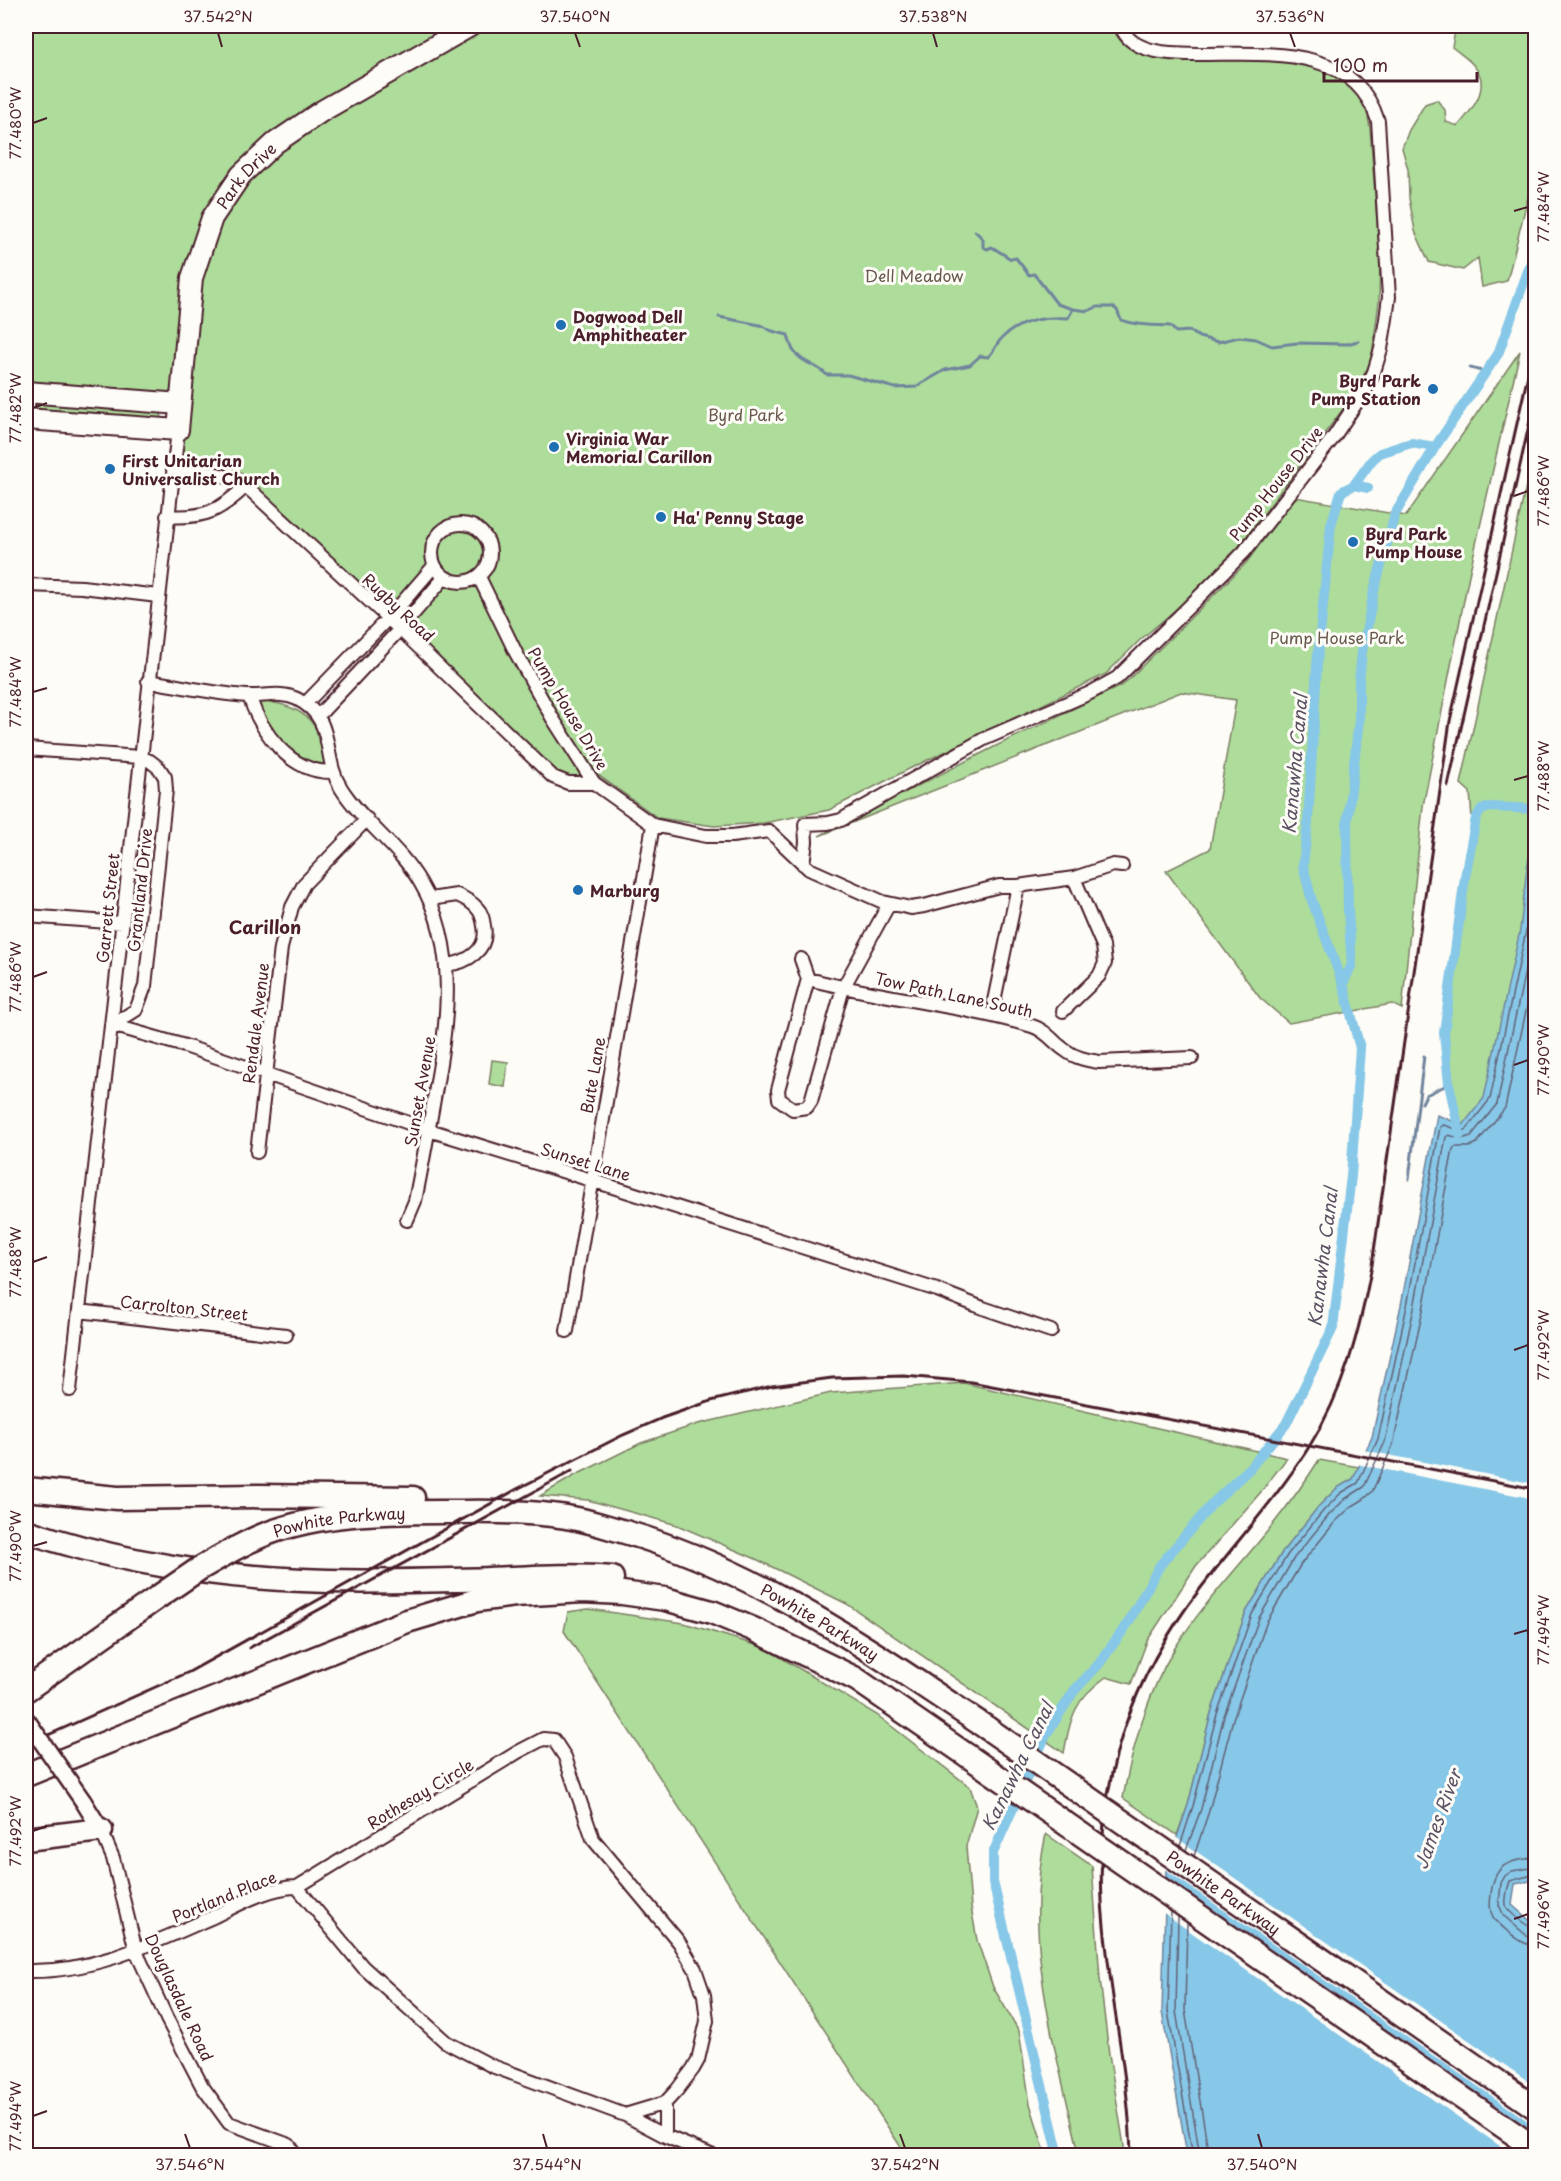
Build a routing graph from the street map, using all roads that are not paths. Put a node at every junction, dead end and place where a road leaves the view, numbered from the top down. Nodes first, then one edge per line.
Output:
1 (470, 26) edge
2 (1121, 26) edge
3 (1294, 44) dead end
4 (1324, 52) dead end
5 (26, 399) edge
6 (180, 404) junction
7 (26, 419) edge
8 (178, 430) junction
9 (173, 470) junction
10 (246, 486) junction
11 (167, 516) junction
12 (434, 566) junction
13 (479, 577) junction
14 (444, 578) junction
15 (26, 585) edge
16 (158, 596) junction
17 (388, 618) junction
18 (400, 629) junction
19 (148, 681) junction
20 (249, 696) junction
21 (305, 704) junction
22 (318, 716) junction
23 (26, 749) edge
24 (140, 758) junction
25 (332, 772) junction
26 (594, 783) junction
27 (367, 819) junction
28 (653, 825) junction
29 (803, 864) junction
30 (1122, 866) dead end
31 (1074, 878) junction
32 (1018, 886) junction
33 (430, 899) junction
34 (889, 904) junction
35 (26, 915) edge
36 (122, 923) junction
37 (801, 959) dead end
38 (446, 965) junction
39 (808, 980) junction
40 (843, 988) junction
41 (994, 1001) dead end
42 (1063, 1011) dead end
43 (112, 1024) junction
44 (1192, 1058) dead end
45 (265, 1073) junction
46 (429, 1130) junction
47 (257, 1152) dead end
48 (591, 1180) junction
49 (407, 1220) dead end
50 (79, 1311) junction
51 (567, 1331) dead end
52 (1051, 1331) dead end
53 (286, 1335) dead end
54 (70, 1390) dead end
55 (26, 1489) edge
56 (577, 1519) junction
57 (26, 1531) edge
58 (856, 1679) junction
59 (26, 1690) edge
60 (26, 1719) edge
61 (26, 1775) edge
62 (101, 1830) junction
63 (26, 1839) edge
64 (297, 1887) junction
65 (136, 1951) junction
66 (26, 1971) edge
67 (665, 2103) junction
68 (1536, 2108) edge
69 (626, 2115) junction
70 (665, 2136) junction
71 (1536, 2149) edge
72 (297, 2156) edge
73 (713, 2156) edge

1 - 6 main road, Park Drive
2 - 3 street
4 - 29 street, Pump House Drive
5 - 6 main road
6 - 8 main road, Park Drive
7 - 8 main road
8 - 9 street, Garrett Street
9 - 10 street, Rugby Road
9 - 11 street, Garrett Street
10 - 11 street
10 - 17 street, Rugby Road
11 - 16 street, Garrett Street
12 - 13 street
12 - 14 street
12 - 17 street
13 - 14 street
13 - 26 street, Pump House Drive
14 - 18 street
15 - 16 street
16 - 19 street, Garrett Street
17 - 18 street, Rugby Road
17 - 21 street
18 - 22 street
18 - 26 street, Rugby Road
19 - 20 street, Sunset Avenue
19 - 24 street, Garrett Street
20 - 21 street, Sunset Avenue
20 - 25 street
21 - 22 street, Sunset Avenue
22 - 25 street, Sunset Avenue
23 - 24 street
24 - 36 street, Garrett Street
24 - 43 street, Grantland Drive
25 - 27 street, Sunset Avenue
26 - 28 street, Pump House Drive
27 - 33 street, Sunset Avenue
27 - 45 street, Rendale Avenue
28 - 29 street, Pump House Drive
28 - 48 street, Bute Lane
29 - 34 street
30 - 31 street
31 - 32 street
31 - 42 street
32 - 34 street
32 - 41 street
33 - 38 street, Sunset Avenue
33 - 38 street
34 - 40 street
35 - 36 street
36 - 43 street, Garrett Street
37 - 39 street
38 - 46 street, Sunset Avenue
39 - 40 street, Tow Path Lane South
39 - 40 street
40 - 44 street, Tow Path Lane South
43 - 45 street, Sunset Lane
43 - 50 street, Garrett Street
45 - 46 street, Sunset Lane
45 - 47 street, Rendale Avenue
46 - 48 street, Sunset Lane
46 - 49 street, Sunset Avenue
48 - 51 street, Bute Lane
48 - 52 street, Sunset Lane
50 - 53 street, Carrolton Street
50 - 54 street, Garrett Street
55 - 56 highway
56 - 59 highway, Powhite Parkway, bridge
56 - 68 highway, Powhite Parkway, bridge
57 - 58 highway
58 - 61 highway, Powhite Parkway
58 - 71 highway, Powhite Parkway, bridge
60 - 62 street, Douglasdale Road, bridge
62 - 63 highway
62 - 65 street, Douglasdale Road
64 - 65 street, Portland Place
64 - 67 street, Rothesay Circle
64 - 69 street
65 - 66 street, Portland Place
65 - 72 street, Douglasdale Road
67 - 69 street
67 - 70 street
69 - 70 street
70 - 73 street

